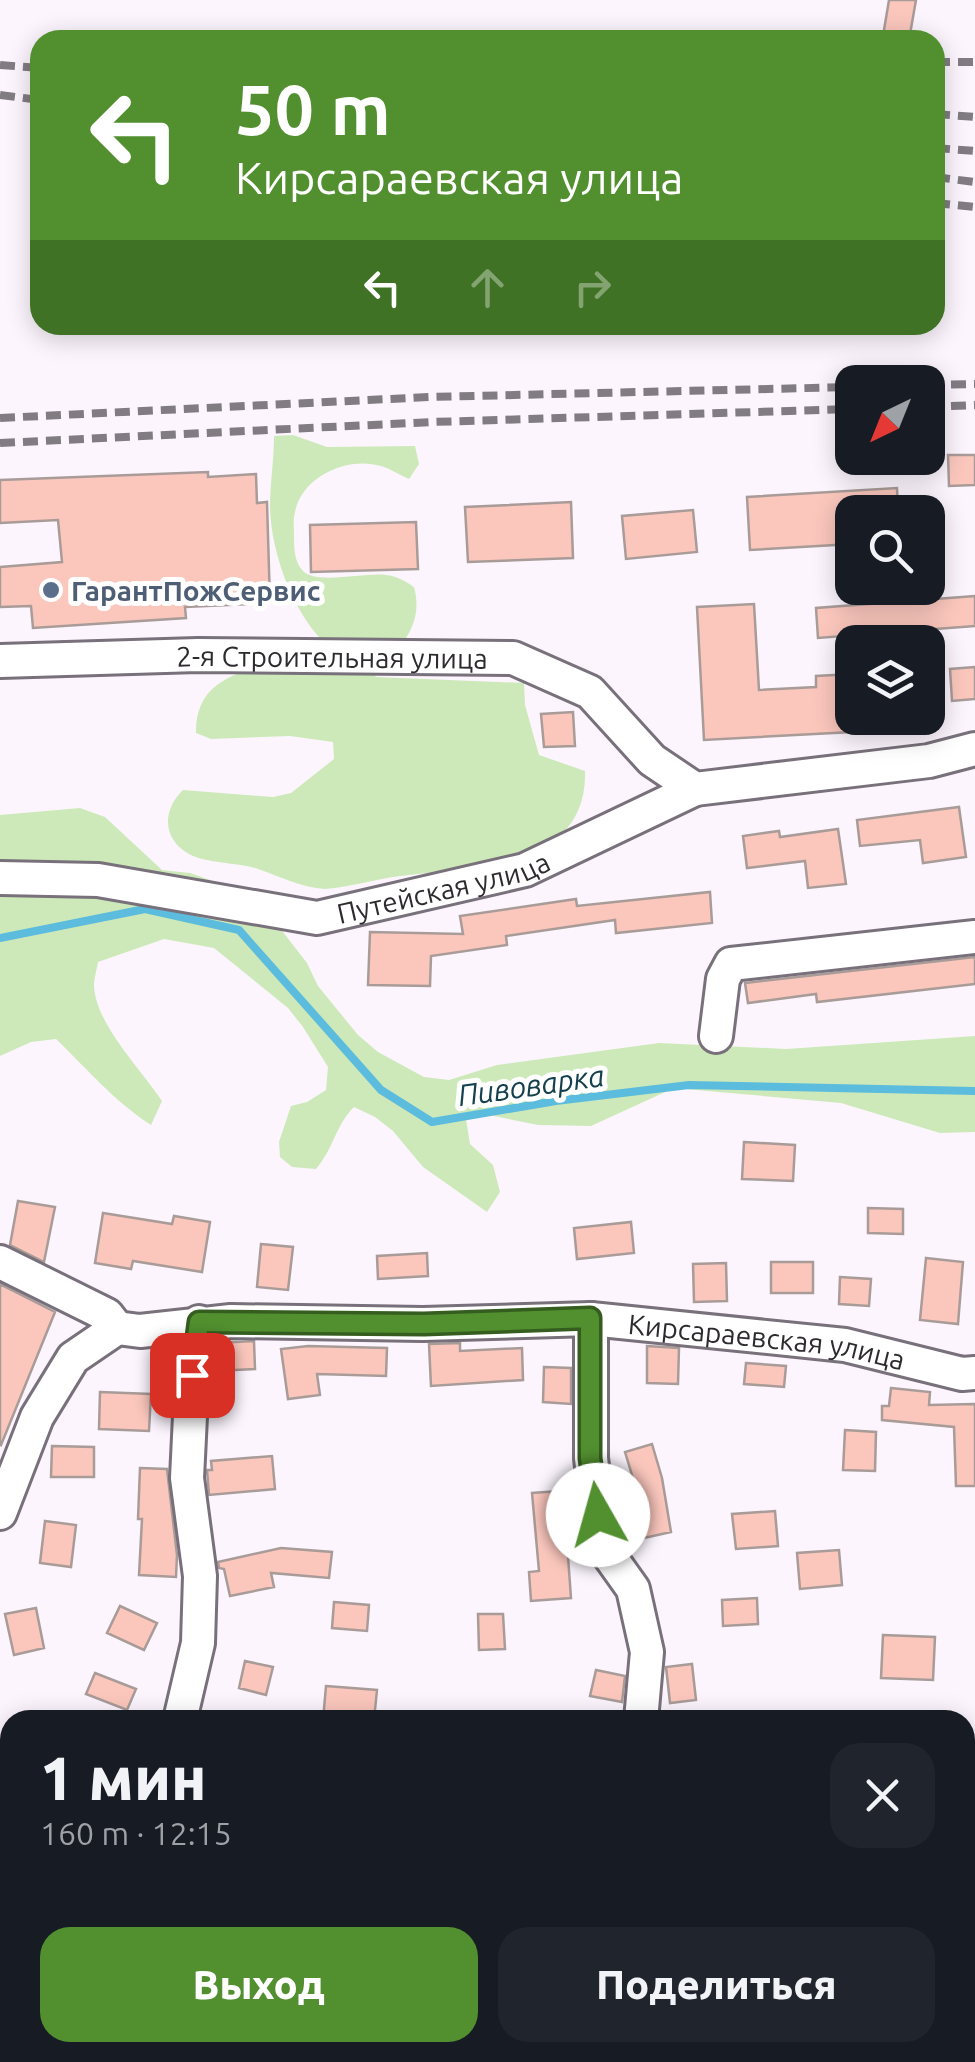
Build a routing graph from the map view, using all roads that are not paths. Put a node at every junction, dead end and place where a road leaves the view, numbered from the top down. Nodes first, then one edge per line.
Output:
1 (0, 661) edge
2 (975, 749) edge
3 (695, 789) junction
4 (0, 878) edge
5 (975, 937) edge
6 (716, 1036) dead end
7 (0, 1262) edge
8 (590, 1318) junction
9 (199, 1322) junction
10 (117, 1328) junction
11 (975, 1373) edge
12 (0, 1513) edge
13 (182, 1710) edge
14 (641, 1710) edge

1 - 3 street, 2-я Строительная улица
2 - 3 street
3 - 4 street, Путейская улица
5 - 6 street
7 - 10 street
8 - 9 street, Кирсараевская улица
8 - 11 street, Кирсараевская улица
8 - 14 street
9 - 10 street, Кирсараевская улица
9 - 13 street
10 - 12 street

